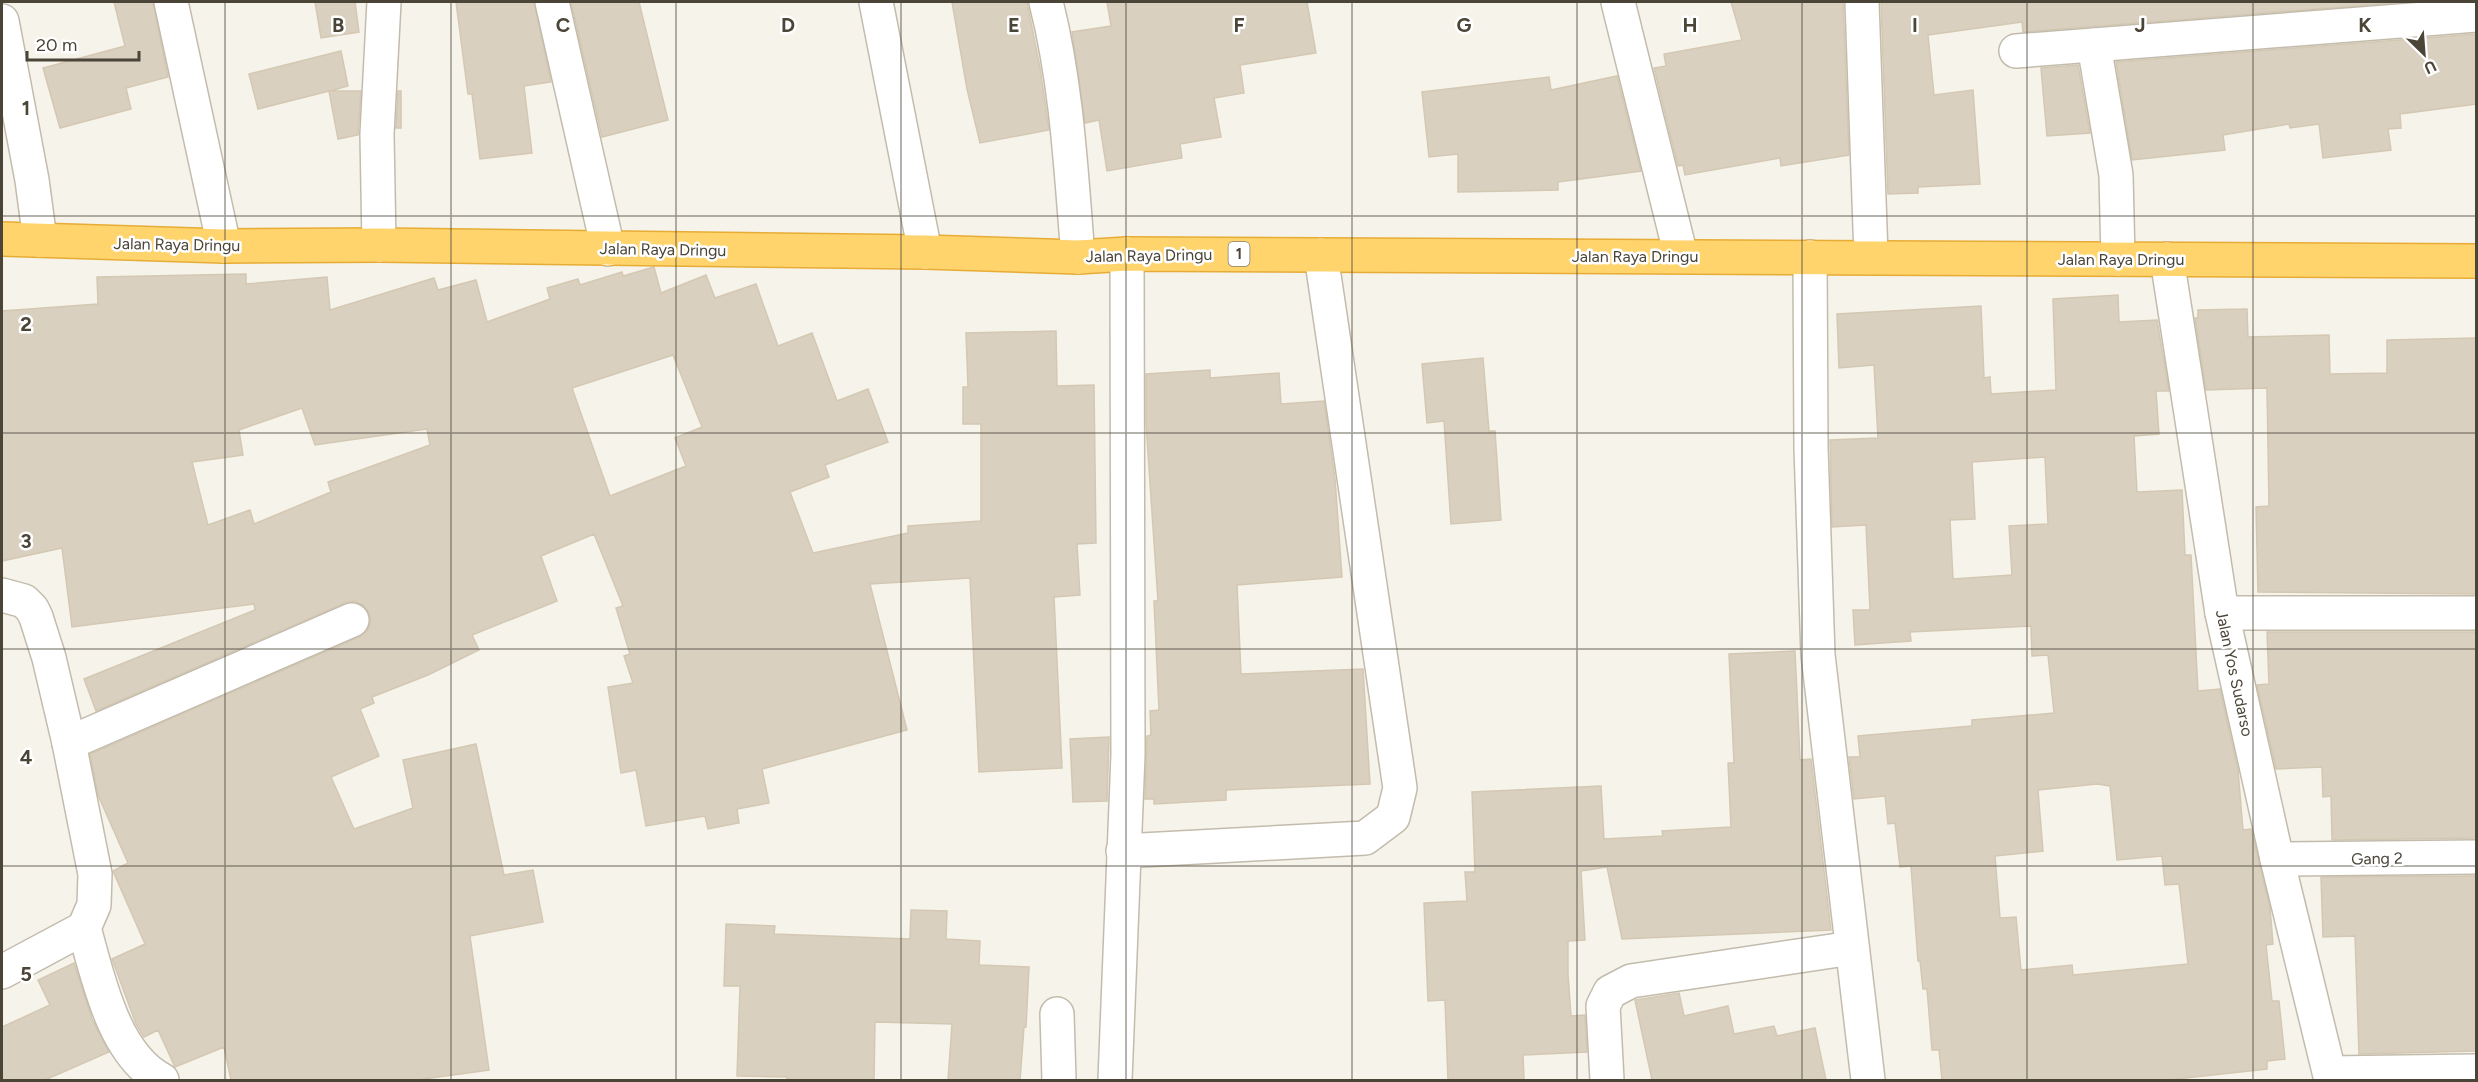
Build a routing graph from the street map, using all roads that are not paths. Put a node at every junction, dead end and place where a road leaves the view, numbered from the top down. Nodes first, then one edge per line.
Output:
1 (171, 2) edge
2 (384, 2) edge
3 (552, 2) edge
4 (876, 2) edge
5 (1046, 2) edge
6 (1618, 2) edge
7 (1862, 2) edge
8 (2476, 15) edge
9 (2, 21) edge
10 (2094, 45) junction
11 (2016, 51) dead end
12 (2, 239) edge
13 (40, 240) junction
14 (380, 245) junction
15 (224, 246) junction
16 (609, 249) junction
17 (925, 252) junction
18 (1127, 254) junction
19 (1321, 255) junction
20 (1078, 256) junction
21 (1681, 256) junction
22 (1871, 256) junction
23 (1810, 257) junction
24 (2118, 259) junction
25 (2167, 259) junction
26 (2476, 261) edge
27 (2, 595) edge
28 (2222, 613) junction
29 (2476, 613) edge
30 (352, 620) dead end
31 (69, 743) junction
32 (1123, 851) junction
33 (2476, 857) edge
34 (2277, 859) junction
35 (84, 928) junction
36 (1852, 948) junction
37 (2, 972) edge
38 (1057, 1014) dead end
39 (2476, 1071) edge
40 (2330, 1077) edge
41 (162, 1080) edge
42 (1059, 1080) edge
43 (1115, 1080) edge
44 (1606, 1080) edge
45 (1868, 1080) edge

1 - 15 street
2 - 14 street
3 - 16 street
4 - 17 street
5 - 20 street
6 - 21 street
7 - 22 street
8 - 10 street
9 - 13 street
10 - 11 street
10 - 24 street
12 - 13 highway, Jalan Raya Dringu / 1
13 - 15 highway, Jalan Raya Dringu / 1
14 - 15 highway, Jalan Raya Dringu / 1
14 - 16 highway, Jalan Raya Dringu / 1
16 - 17 highway, Jalan Raya Dringu / 1
17 - 20 highway, Jalan Raya Dringu / 1
18 - 19 highway, Jalan Raya Dringu / 1
18 - 20 highway, Jalan Raya Dringu / 1
18 - 32 street
19 - 21 highway, Jalan Raya Dringu / 1
19 - 32 street
21 - 23 highway, Jalan Raya Dringu / 1
22 - 23 highway, Jalan Raya Dringu / 1
22 - 24 highway, Jalan Raya Dringu / 1
23 - 36 street
24 - 25 highway, Jalan Raya Dringu / 1
25 - 26 highway, Jalan Raya Dringu / 1
25 - 28 street, Jalan Yos Sudarso
27 - 31 street
28 - 29 street
28 - 34 street, Jalan Yos Sudarso
30 - 31 street
31 - 35 street
32 - 43 street
33 - 34 street, Gang 2
34 - 40 street, Jalan Yos Sudarso
35 - 37 street
35 - 41 street
36 - 44 street
36 - 45 street
38 - 42 street
39 - 40 street

